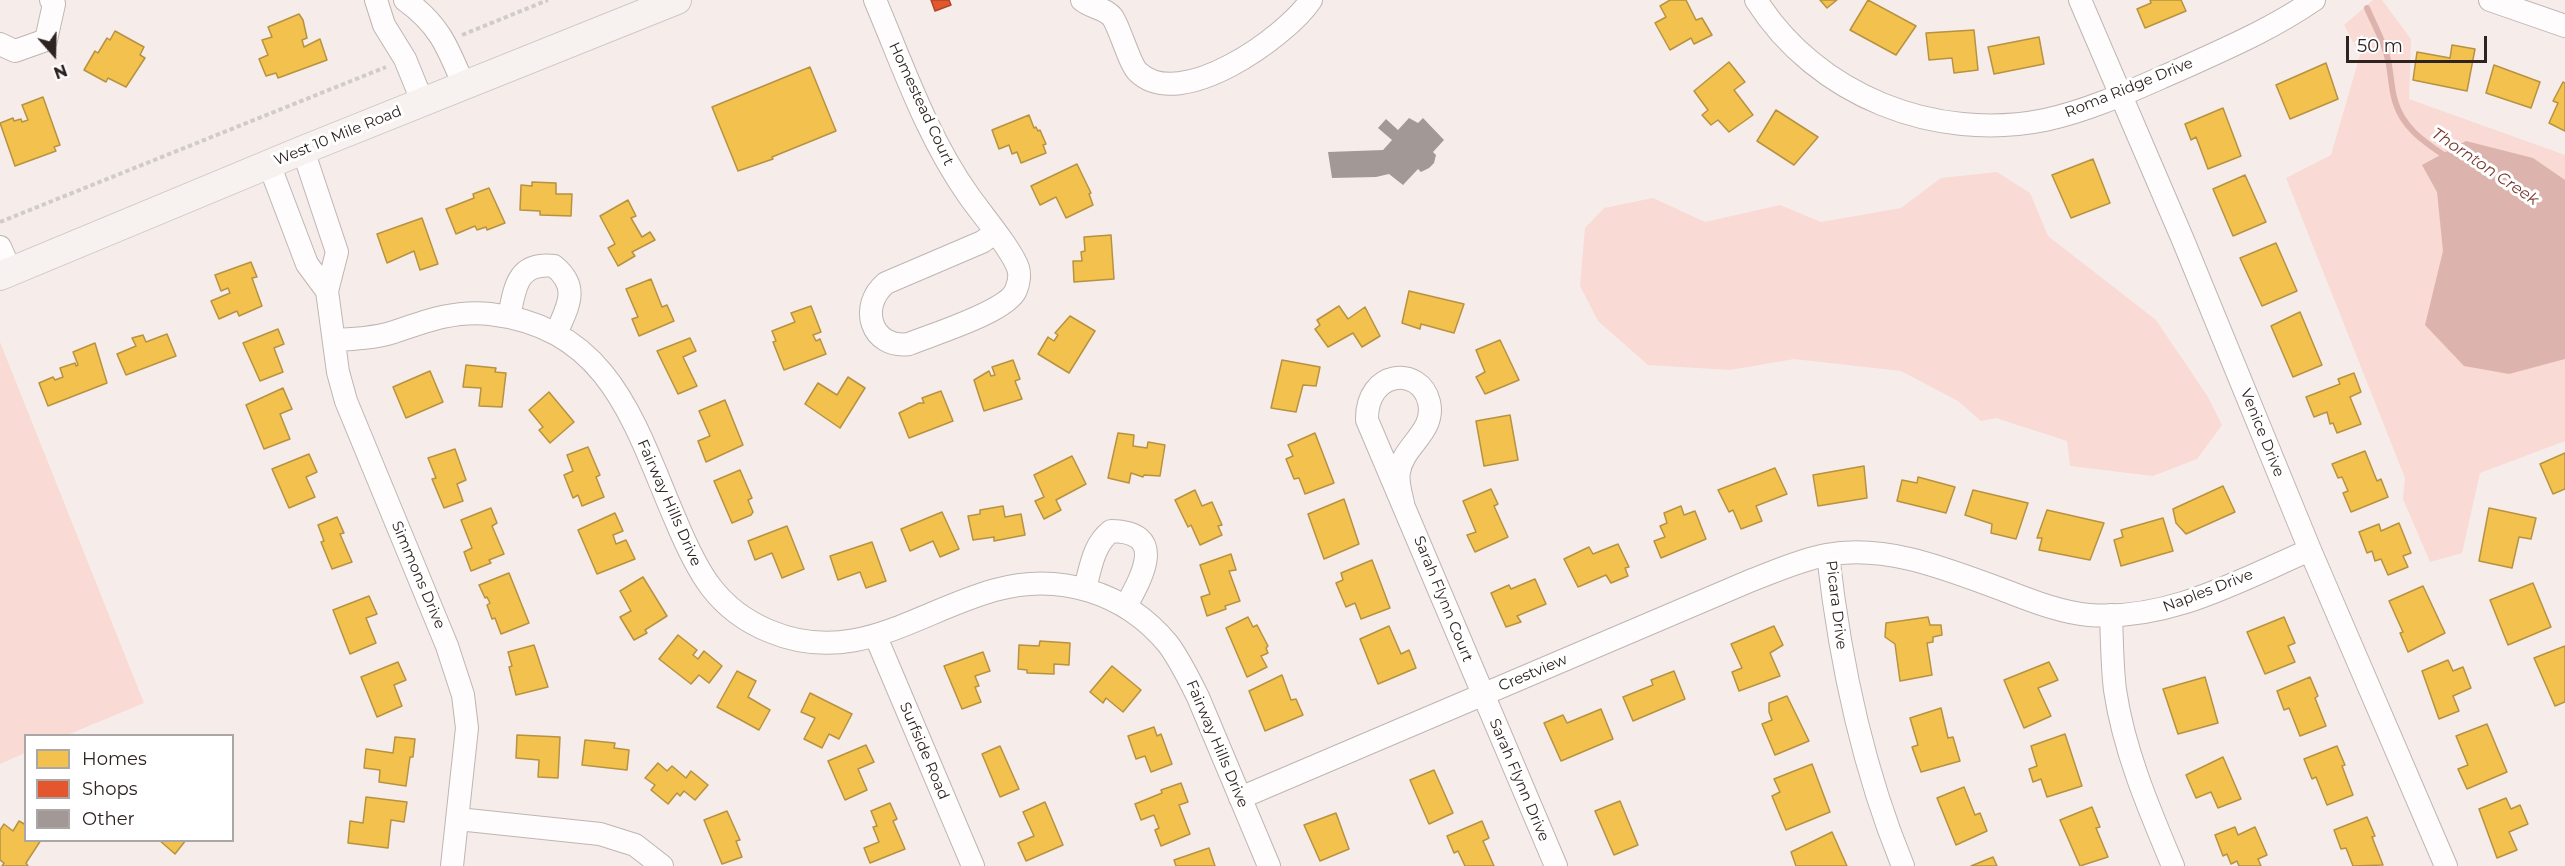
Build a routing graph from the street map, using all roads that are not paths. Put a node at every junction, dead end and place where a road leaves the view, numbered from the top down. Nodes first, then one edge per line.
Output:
1 (51, 0) edge
2 (376, 0) edge
3 (384, 0) edge
4 (405, 0) edge
5 (875, 0) edge
6 (1082, 0) edge
7 (1311, 0) edge
8 (1756, 0) edge
9 (2080, 0) edge
10 (2314, 0) edge
11 (2490, 0) edge
12 (669, 2) edge
13 (2565, 26) edge
14 (0, 44) edge
15 (464, 86) junction
16 (2120, 95) junction
17 (423, 103) junction
18 (303, 150) junction
19 (269, 164) junction
20 (995, 234) junction
21 (4, 265) edge
22 (327, 291) junction
23 (509, 317) junction
24 (556, 334) junction
25 (334, 340) junction
26 (1403, 504) junction
27 (2310, 550) junction
28 (1827, 555) junction
29 (1085, 588) junction
30 (1126, 606) junction
31 (2111, 615) junction
32 (876, 637) junction
33 (1482, 695) junction
34 (1240, 798) junction
35 (458, 819) junction
36 (452, 866) edge
37 (662, 866) edge
38 (973, 866) edge
39 (1269, 866) edge
40 (1556, 866) edge
41 (1904, 866) edge
42 (2173, 866) edge
43 (2446, 866) edge

1 - 14 street
2 - 3 street
2 - 17 street
4 - 15 street
5 - 20 street, Homestead Court
6 - 7 street
8 - 16 street, Roma Ridge Drive
9 - 16 street, Venice Drive
10 - 16 street, Roma Ridge Drive
11 - 13 street
12 - 15 main road, West 10 Mile Road
15 - 17 main road, West 10 Mile Road
16 - 27 street, Venice Drive
17 - 18 main road, West 10 Mile Road
18 - 19 main road, West 10 Mile Road
18 - 22 street, Simmons Drive
19 - 21 main road, West 10 Mile Road
19 - 22 street, Simmons Drive
20 - 20 street, Homestead Court
22 - 25 street, Simmons Drive
23 - 24 street, Fairway Hills Drive
23 - 24 street
23 - 25 street, Fairway Hills Drive
24 - 32 street, Fairway Hills Drive
25 - 35 street, Simmons Drive
26 - 26 street, Sarah Flynn Court
26 - 33 street, Sarah Flynn Court
27 - 31 street, Naples Drive
27 - 43 street, Venice Drive
28 - 31 street, Picara Drive
28 - 33 street, Crestview
28 - 41 street, Picara Drive
29 - 30 street, Fairway Hills Drive
29 - 30 street
29 - 32 street, Fairway Hills Drive
30 - 34 street, Fairway Hills Drive
31 - 42 street
32 - 38 street, Surfside Road
33 - 34 street, Crestview
33 - 40 street, Sarah Flynn Drive
34 - 39 street, Fairway Hills Drive
35 - 36 street, Simmons Drive
35 - 37 street

